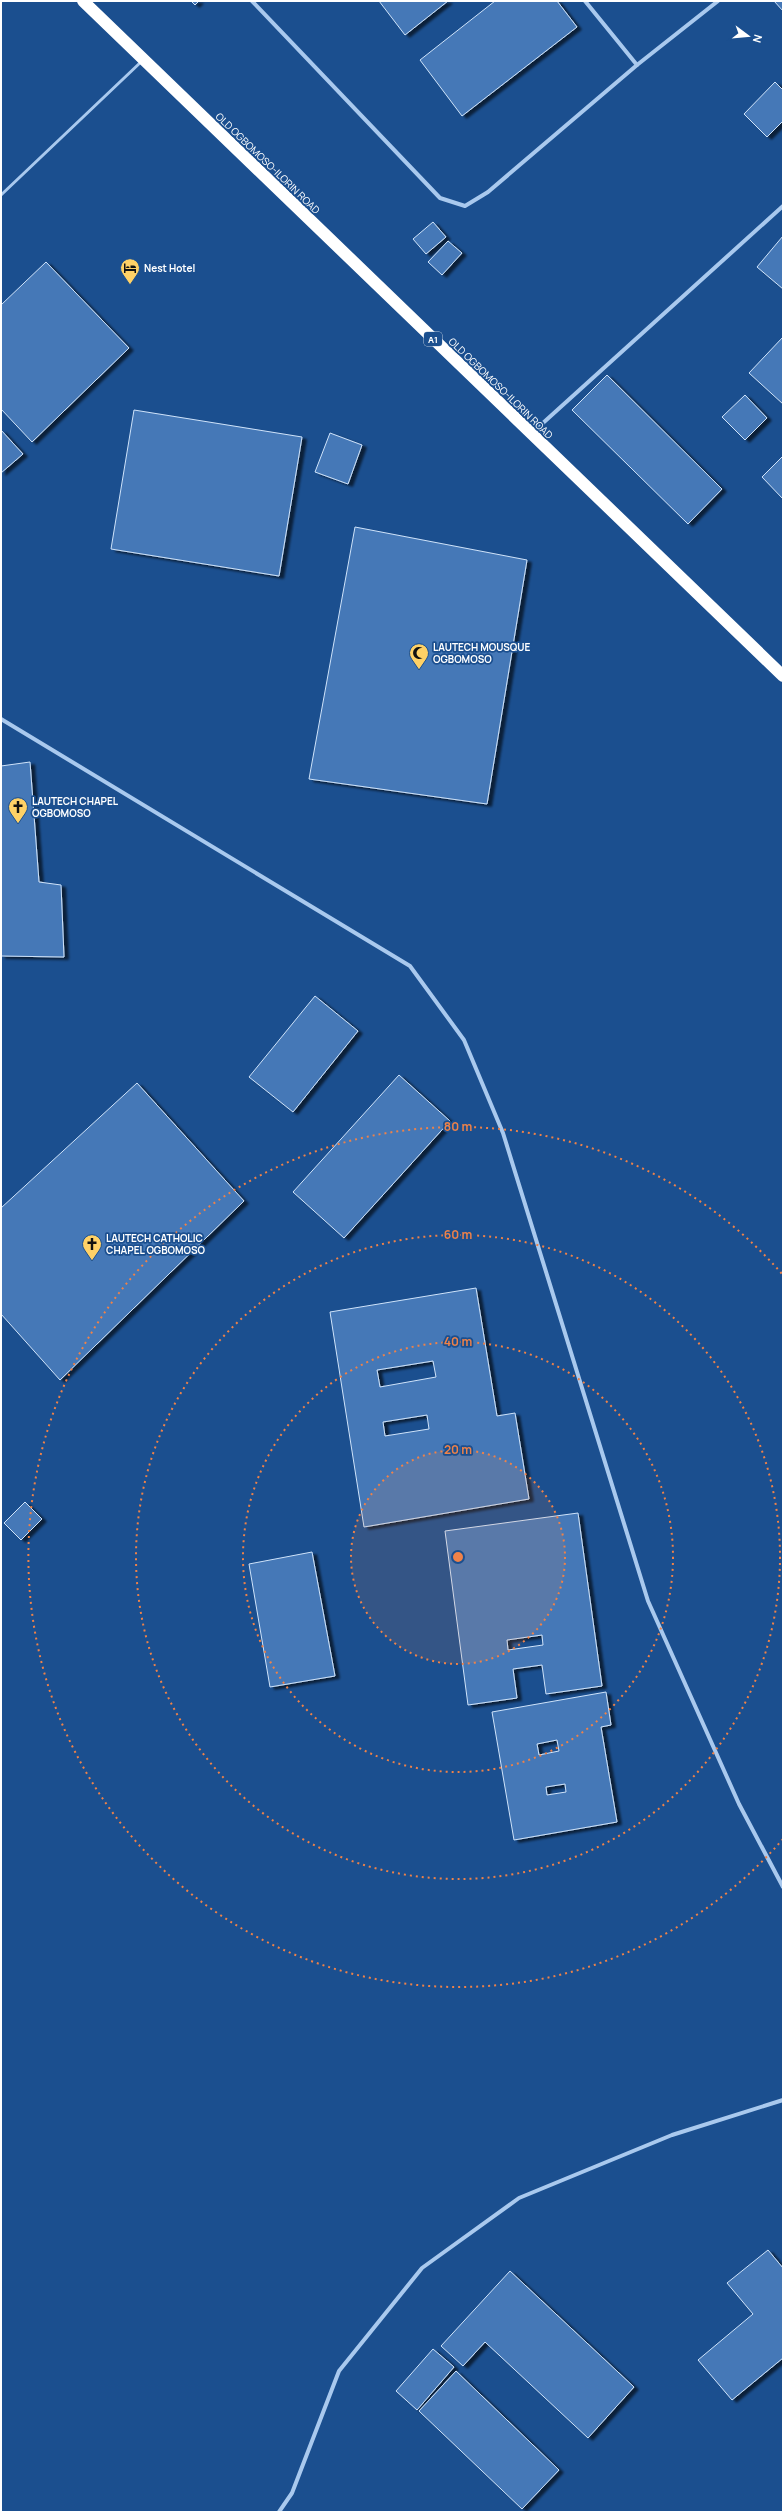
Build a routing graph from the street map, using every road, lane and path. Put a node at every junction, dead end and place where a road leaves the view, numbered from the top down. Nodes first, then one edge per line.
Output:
1 (82, 1) edge
2 (252, 1) edge
3 (585, 1) edge
4 (718, 1) edge
5 (143, 60) junction
6 (637, 65) junction
7 (1, 195) edge
8 (783, 206) edge
9 (531, 433) junction
10 (783, 676) edge
11 (1, 718) edge
12 (783, 1887) edge
13 (783, 2100) edge
14 (279, 2512) edge

1 - 5 highway, OLD OGBOMOSO-ILORIN ROAD / A1
2 - 6 street
3 - 6 street
4 - 6 street
5 - 7 lane
5 - 9 highway, OLD OGBOMOSO-ILORIN ROAD / A1
8 - 9 street
9 - 10 highway, OLD OGBOMOSO-ILORIN ROAD / A1
11 - 12 street
13 - 14 street

